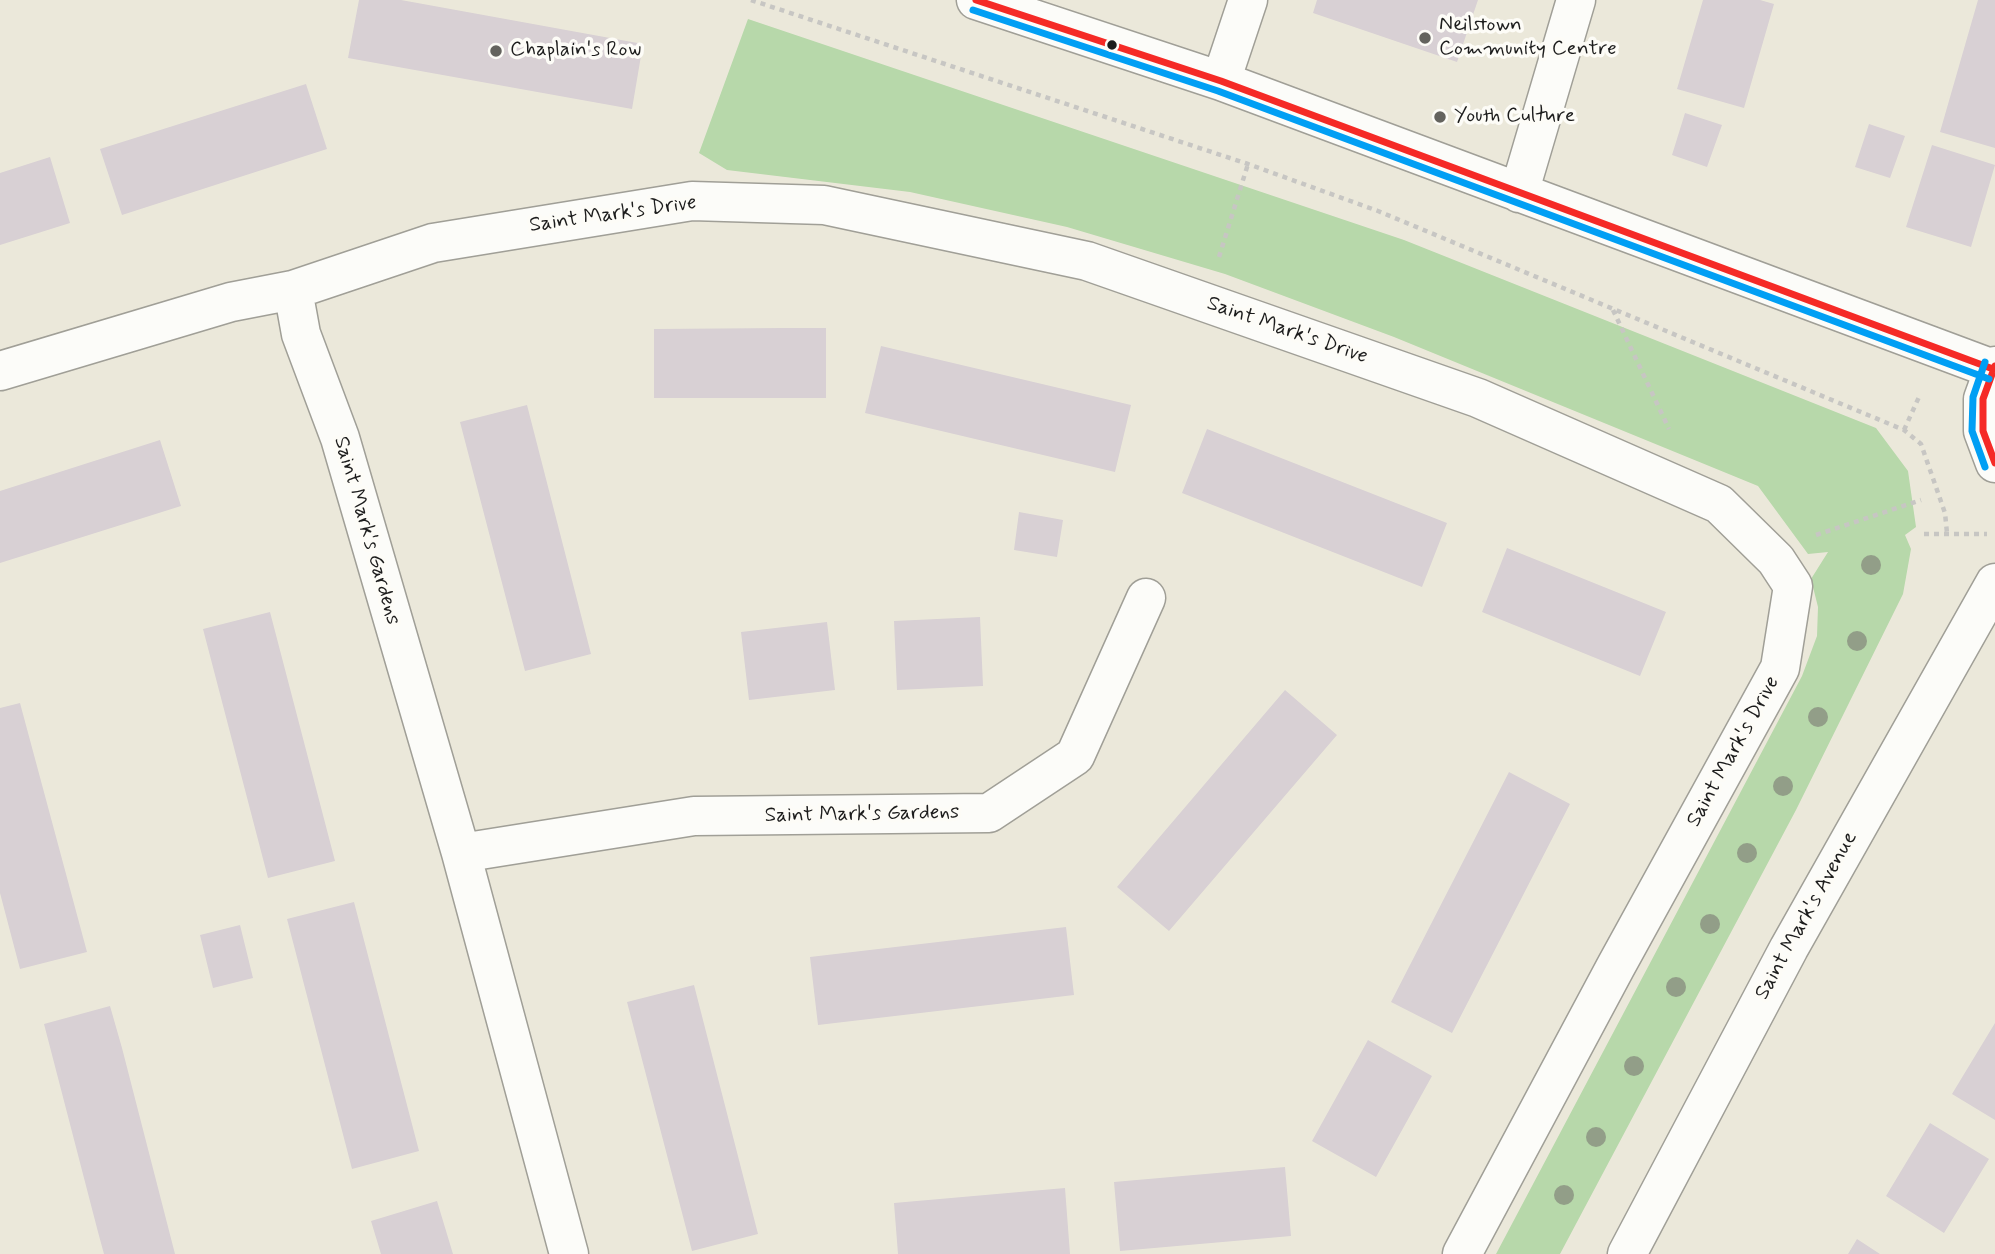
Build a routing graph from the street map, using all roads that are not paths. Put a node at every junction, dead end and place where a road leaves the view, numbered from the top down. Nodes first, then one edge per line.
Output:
1 (976, 0) edge
2 (1248, 0) edge
3 (1576, 0) edge
4 (1220, 81) junction
5 (1519, 193) junction
6 (293, 290) junction
7 (1994, 368) edge
8 (0, 371) edge
9 (1995, 463) edge
10 (1995, 583) edge
11 (1146, 598) dead end
12 (461, 853) junction
13 (569, 1254) edge
14 (1462, 1254) edge
15 (1627, 1254) edge

1 - 4 street
2 - 4 street
3 - 5 street
4 - 5 street
5 - 7 street
6 - 8 street, Saint Mark's Drive
6 - 12 street, Saint Mark's Gardens
6 - 14 street, Saint Mark's Drive
7 - 9 street
10 - 15 street, Saint Mark's Avenue
11 - 12 street, Saint Mark's Gardens
12 - 13 street, Saint Mark's Gardens

